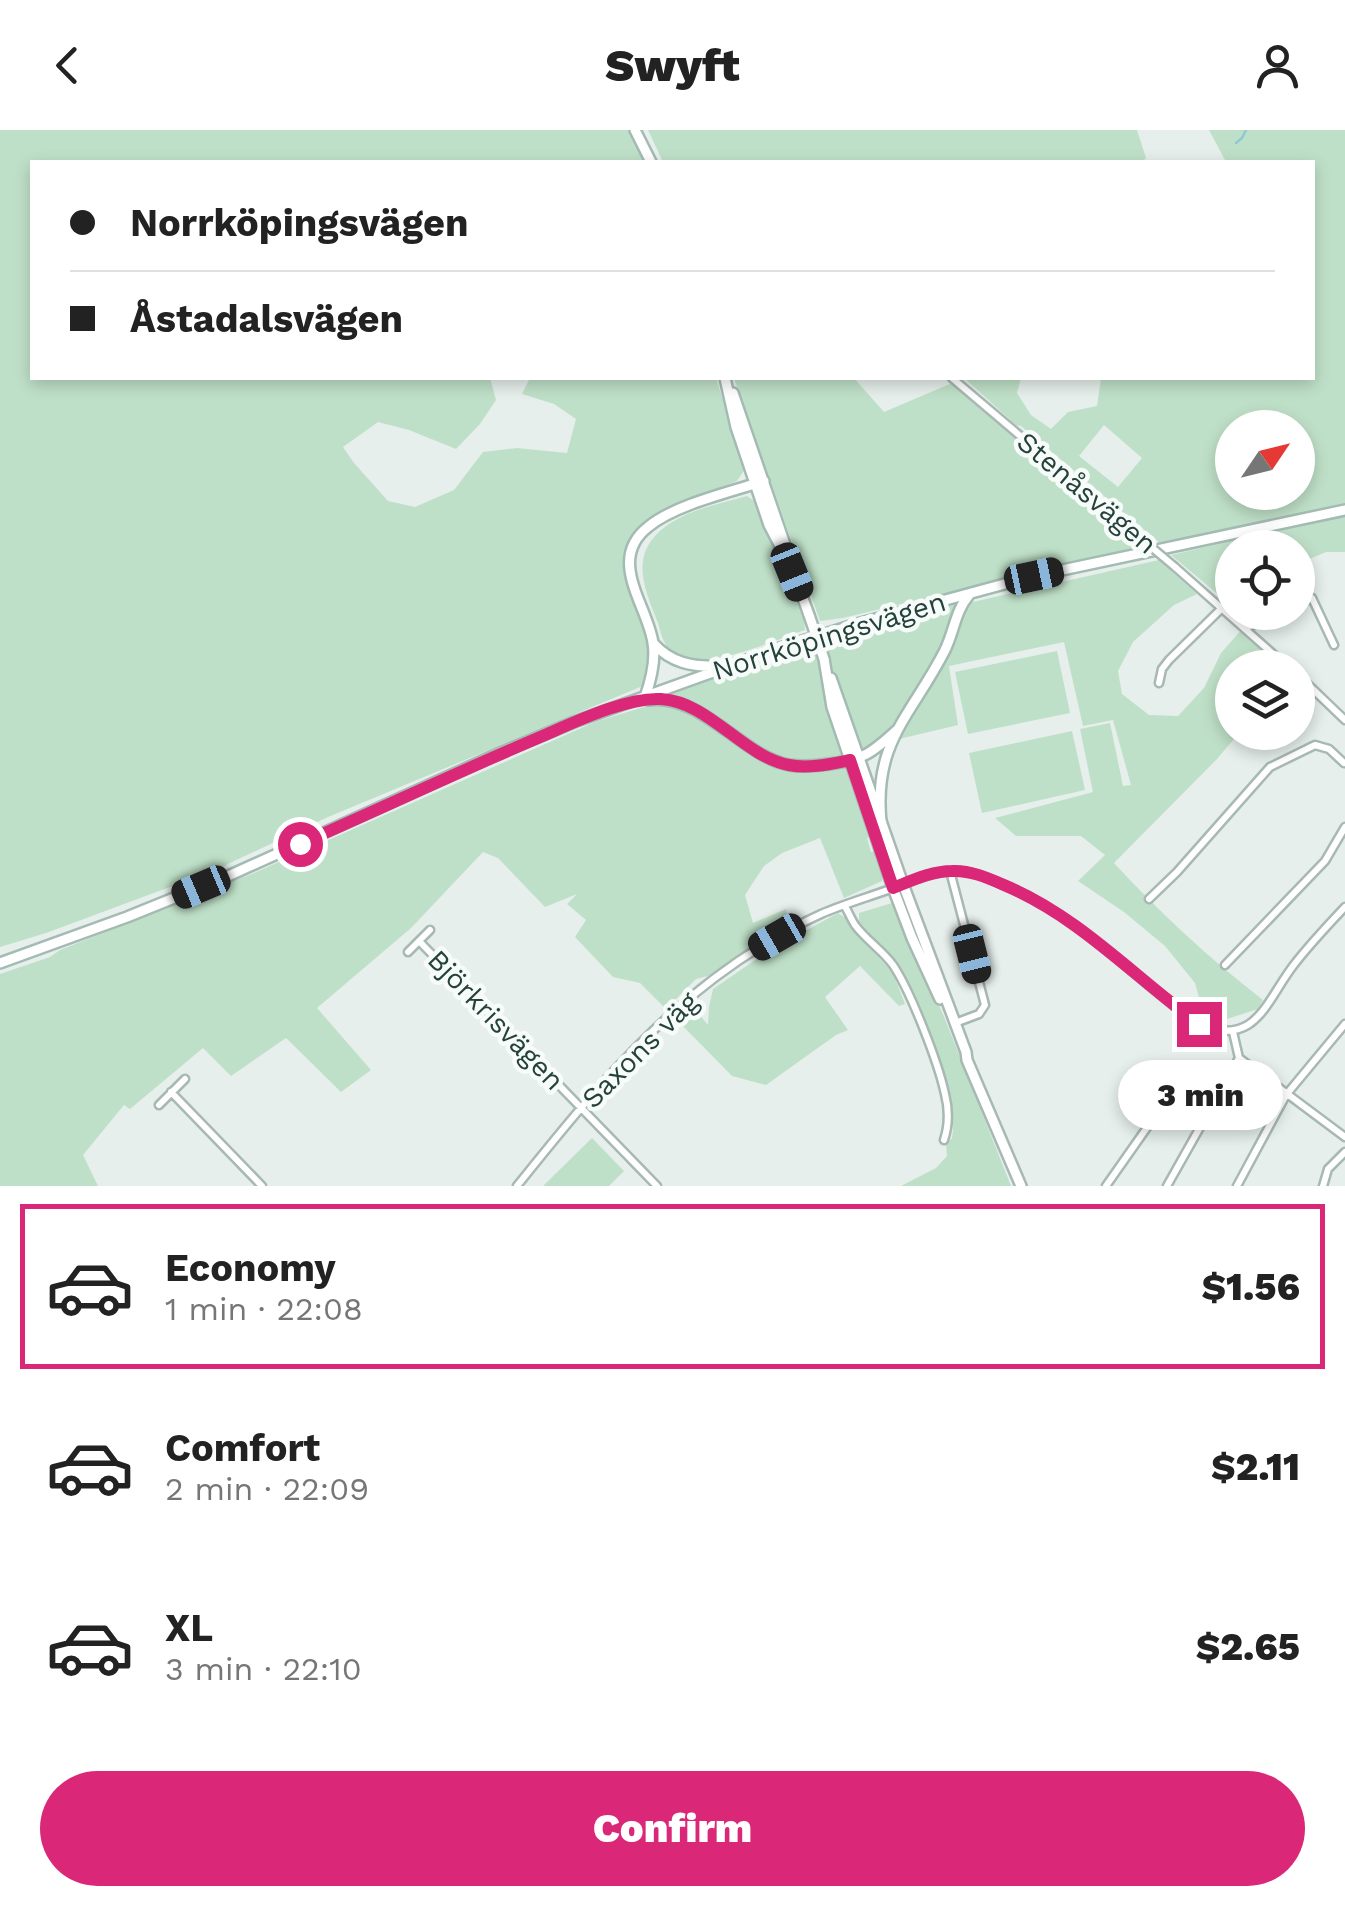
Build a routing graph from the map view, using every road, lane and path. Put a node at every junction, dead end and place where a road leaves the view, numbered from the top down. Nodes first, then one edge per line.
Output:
1 (635, 130) edge
2 (650, 160) edge
3 (726, 380) edge
4 (954, 380) edge
5 (760, 482) junction
6 (1345, 510) edge
7 (971, 594) junction
8 (1215, 600) edge
9 (1315, 604) edge
10 (1215, 615) edge
11 (1248, 630) edge
12 (653, 643) junction
13 (1334, 645) dead end
14 (1270, 650) edge
15 (730, 665) junction
16 (1159, 683) dead end
17 (1315, 691) edge
18 (645, 697) junction
19 (631, 702) junction
20 (1345, 720) edge
21 (897, 730) junction
22 (854, 759) junction
23 (1345, 764) edge
24 (881, 822) junction
25 (1345, 828) edge
26 (950, 871) junction
27 (898, 886) junction
28 (1150, 899) dead end
29 (844, 905) junction
30 (1345, 907) edge
31 (430, 930) dead end
32 (419, 941) junction
33 (408, 952) dead end
34 (0, 962) edge
35 (1224, 965) dead end
36 (955, 1023) junction
37 (1344, 1028) edge
38 (1233, 1032) junction
39 (1239, 1058) junction
40 (967, 1060) junction
41 (185, 1079) dead end
42 (172, 1092) junction
43 (1286, 1095) junction
44 (159, 1105) dead end
45 (581, 1108) junction
46 (1200, 1127) junction
47 (1345, 1137) edge
48 (944, 1140) dead end
49 (1345, 1152) edge
50 (262, 1186) edge
51 (517, 1186) edge
52 (656, 1186) edge
53 (1021, 1186) edge
54 (1106, 1186) edge
55 (1167, 1186) edge
56 (1237, 1186) edge
57 (1323, 1186) edge

1 - 2 main road
3 - 5 main road
4 - 8 street, Stenåsvägen, bridge
5 - 12 main road
5 - 22 main road, bridge
6 - 7 main road, Norrköpingsvägen
7 - 15 main road, Norrköpingsvägen
7 - 21 main road
9 - 13 street
10 - 16 street
11 - 14 street, Stenåsvägen
12 - 15 main road
12 - 18 main road
15 - 18 main road, Norrköpingsvägen
17 - 20 street
18 - 19 main road, Norrköpingsvägen
19 - 22 main road
19 - 34 main road, Norrköpingsvägen
21 - 22 main road
21 - 24 main road
22 - 24 main road
22 - 27 main road
23 - 28 street
24 - 27 main road
25 - 35 street
26 - 27 street, Saxons väg
26 - 36 street
26 - 38 street
27 - 29 street, Saxons väg
27 - 36 main road
27 - 40 main road
29 - 45 street, Saxons väg
29 - 48 street
30 - 38 street
31 - 32 street, Björkrisvägen
32 - 33 street, Björkrisvägen
32 - 45 street, Björkrisvägen
36 - 40 main road
37 - 43 street
38 - 39 street
39 - 43 street
39 - 46 street
40 - 53 main road
41 - 42 street
42 - 44 street
42 - 50 street
43 - 47 street
43 - 56 street
45 - 51 street, Saxons väg
45 - 52 street, Björkrisvägen
46 - 54 street
46 - 55 street
49 - 57 street

